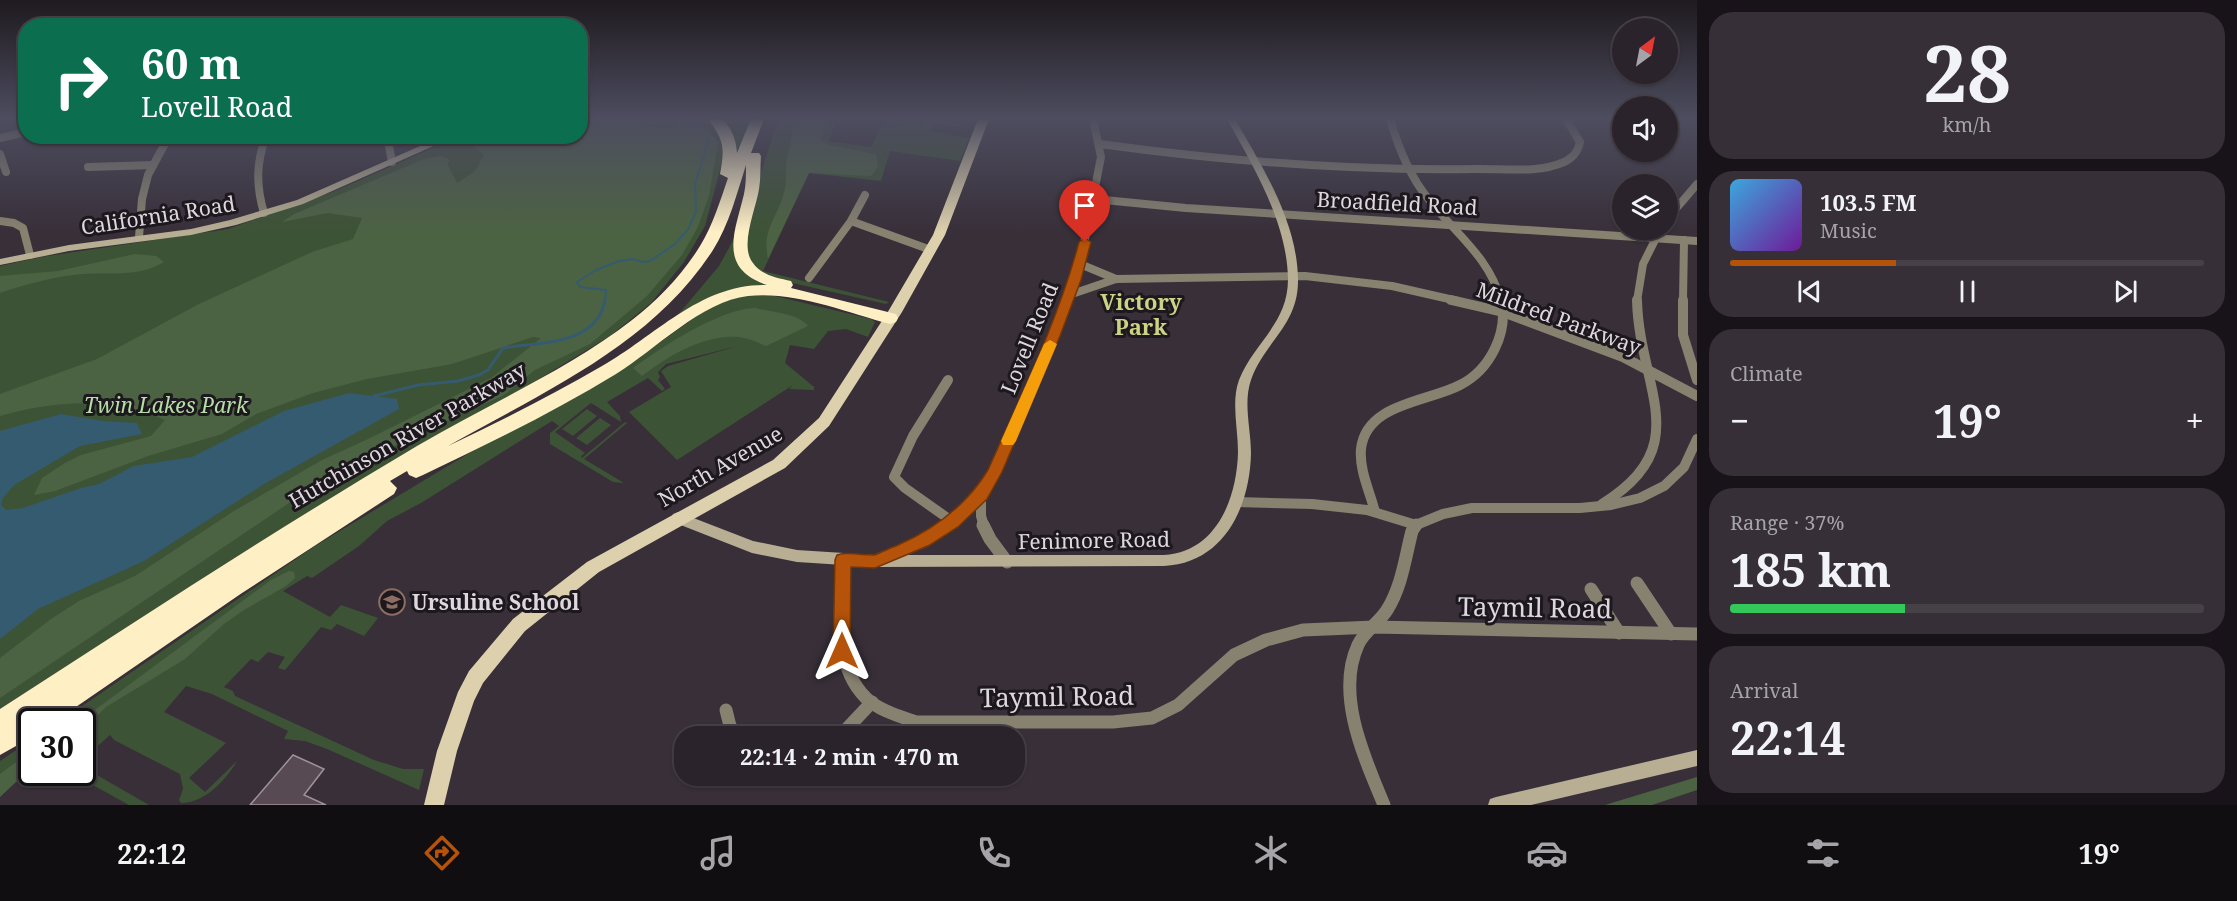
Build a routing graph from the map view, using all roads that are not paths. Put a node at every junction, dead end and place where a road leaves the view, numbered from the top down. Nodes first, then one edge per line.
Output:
1 (754, 156) joint
2 (1, 157) edge
3 (158, 157) edge
4 (260, 157) edge
5 (391, 157) edge
6 (405, 157) edge
7 (729, 157) edge
8 (743, 157) edge
9 (972, 157) edge
10 (1101, 157) edge
11 (1214, 157) edge
12 (1252, 157) edge
13 (1402, 157) edge
14 (1574, 157) edge
15 (1254, 161) junction
16 (392, 162) junction
17 (153, 165) junction
18 (88, 167) dead end
19 (1406, 169) junction
20 (6, 172) dead end
21 (1697, 184) edge
22 (865, 195) dead end
23 (1094, 199) junction
24 (1678, 206) edge
25 (264, 213) junction
26 (1278, 214) junction
27 (0, 221) edge
28 (851, 221) junction
29 (1450, 224) junction
30 (1612, 232) edge
31 (139, 237) junction
32 (1678, 239) edge
33 (1654, 240) edge
34 (1684, 240) junction
35 (1697, 241) edge
36 (707, 248) junction
37 (931, 250) junction
38 (30, 255) junction
39 (0, 262) edge
40 (1080, 264) junction
41 (1293, 277) junction
42 (809, 278) dead end
43 (1116, 279) junction
44 (1069, 296) junction
45 (1503, 312) junction
46 (892, 315) junction
47 (1650, 371) junction
48 (948, 380) dead end
49 (1697, 380) edge
50 (1697, 396) edge
51 (1697, 439) edge
52 (416, 470) junction
53 (981, 495) junction
54 (1236, 501) junction
55 (1597, 507) junction
56 (1375, 512) junction
57 (678, 518) junction
58 (952, 522) junction
59 (1416, 525) junction
60 (843, 560) junction
61 (875, 561) junction
62 (1007, 562) junction
63 (1637, 583) dead end
64 (1591, 589) dead end
65 (1374, 627) junction
66 (1619, 633) junction
67 (1671, 634) junction
68 (1697, 634) edge
69 (872, 702) junction
70 (53, 708) edge
71 (726, 710) dead end
72 (0, 723) edge
73 (730, 726) edge
74 (849, 726) edge
75 (18, 731) edge
76 (0, 743) edge
77 (1697, 758) edge
78 (435, 805) edge
79 (1384, 805) edge
80 (1496, 805) edge

1 - 46 highway
1 - 52 highway, Hutchinson River Parkway
2 - 20 street
3 - 17 street
4 - 25 street
5 - 16 street
6 - 16 street, California Road
7 - 36 highway
8 - 36 highway, Hutchinson River Parkway
9 - 37 main road, North Avenue
10 - 23 street, Lovell Road
11 - 15 street
12 - 15 street, Fenimore Road
13 - 19 street
14 - 19 street
15 - 19 street
15 - 26 street, Fenimore Road
16 - 25 street, California Road
17 - 18 street
17 - 31 street
19 - 29 street
21 - 24 street
22 - 28 street
23 - 26 street, Broadfield Road
23 - 40 street, Lovell Road
25 - 31 street, California Road
26 - 29 street, Broadfield Road
26 - 41 street, Fenimore Road
27 - 38 street
28 - 37 street
28 - 42 street
29 - 30 street, Broadfield Road
29 - 45 street
31 - 38 street, California Road
32 - 34 street, Broadfield Road
33 - 47 street
34 - 35 street, Broadfield Road
34 - 49 street
36 - 72 highway, Hutchinson River Parkway
37 - 46 main road, North Avenue
38 - 39 street, California Road
40 - 43 street, Mildred Parkway
40 - 44 street, Lovell Road
41 - 43 street, Mildred Parkway
41 - 45 street, Mildred Parkway
41 - 54 street, Fenimore Road
43 - 44 street, Mildred Parkway
44 - 53 street, Lovell Road
45 - 47 street, Mildred Parkway
45 - 56 street
46 - 52 highway
46 - 57 main road, North Avenue
47 - 50 street, Mildred Parkway
47 - 55 street
48 - 58 street
51 - 55 street
52 - 70 highway, Hutchinson River Parkway
53 - 58 street, Lovell Road
53 - 62 street
54 - 56 street
54 - 62 street, Fenimore Road
55 - 59 street
56 - 59 street
57 - 60 street, Lovell Road
57 - 78 main road, North Avenue
58 - 61 street, Lovell Road
59 - 65 street
60 - 61 street, Lovell Road
60 - 69 street, Taymil Road
61 - 62 street, Fenimore Road
63 - 67 street
64 - 66 street
65 - 66 street, Taymil Road
65 - 69 street, Taymil Road
65 - 79 street
66 - 67 street, Taymil Road
67 - 68 street, Taymil Road
69 - 74 street
71 - 73 street
75 - 76 highway, Hutchinson River Parkway
77 - 80 street

